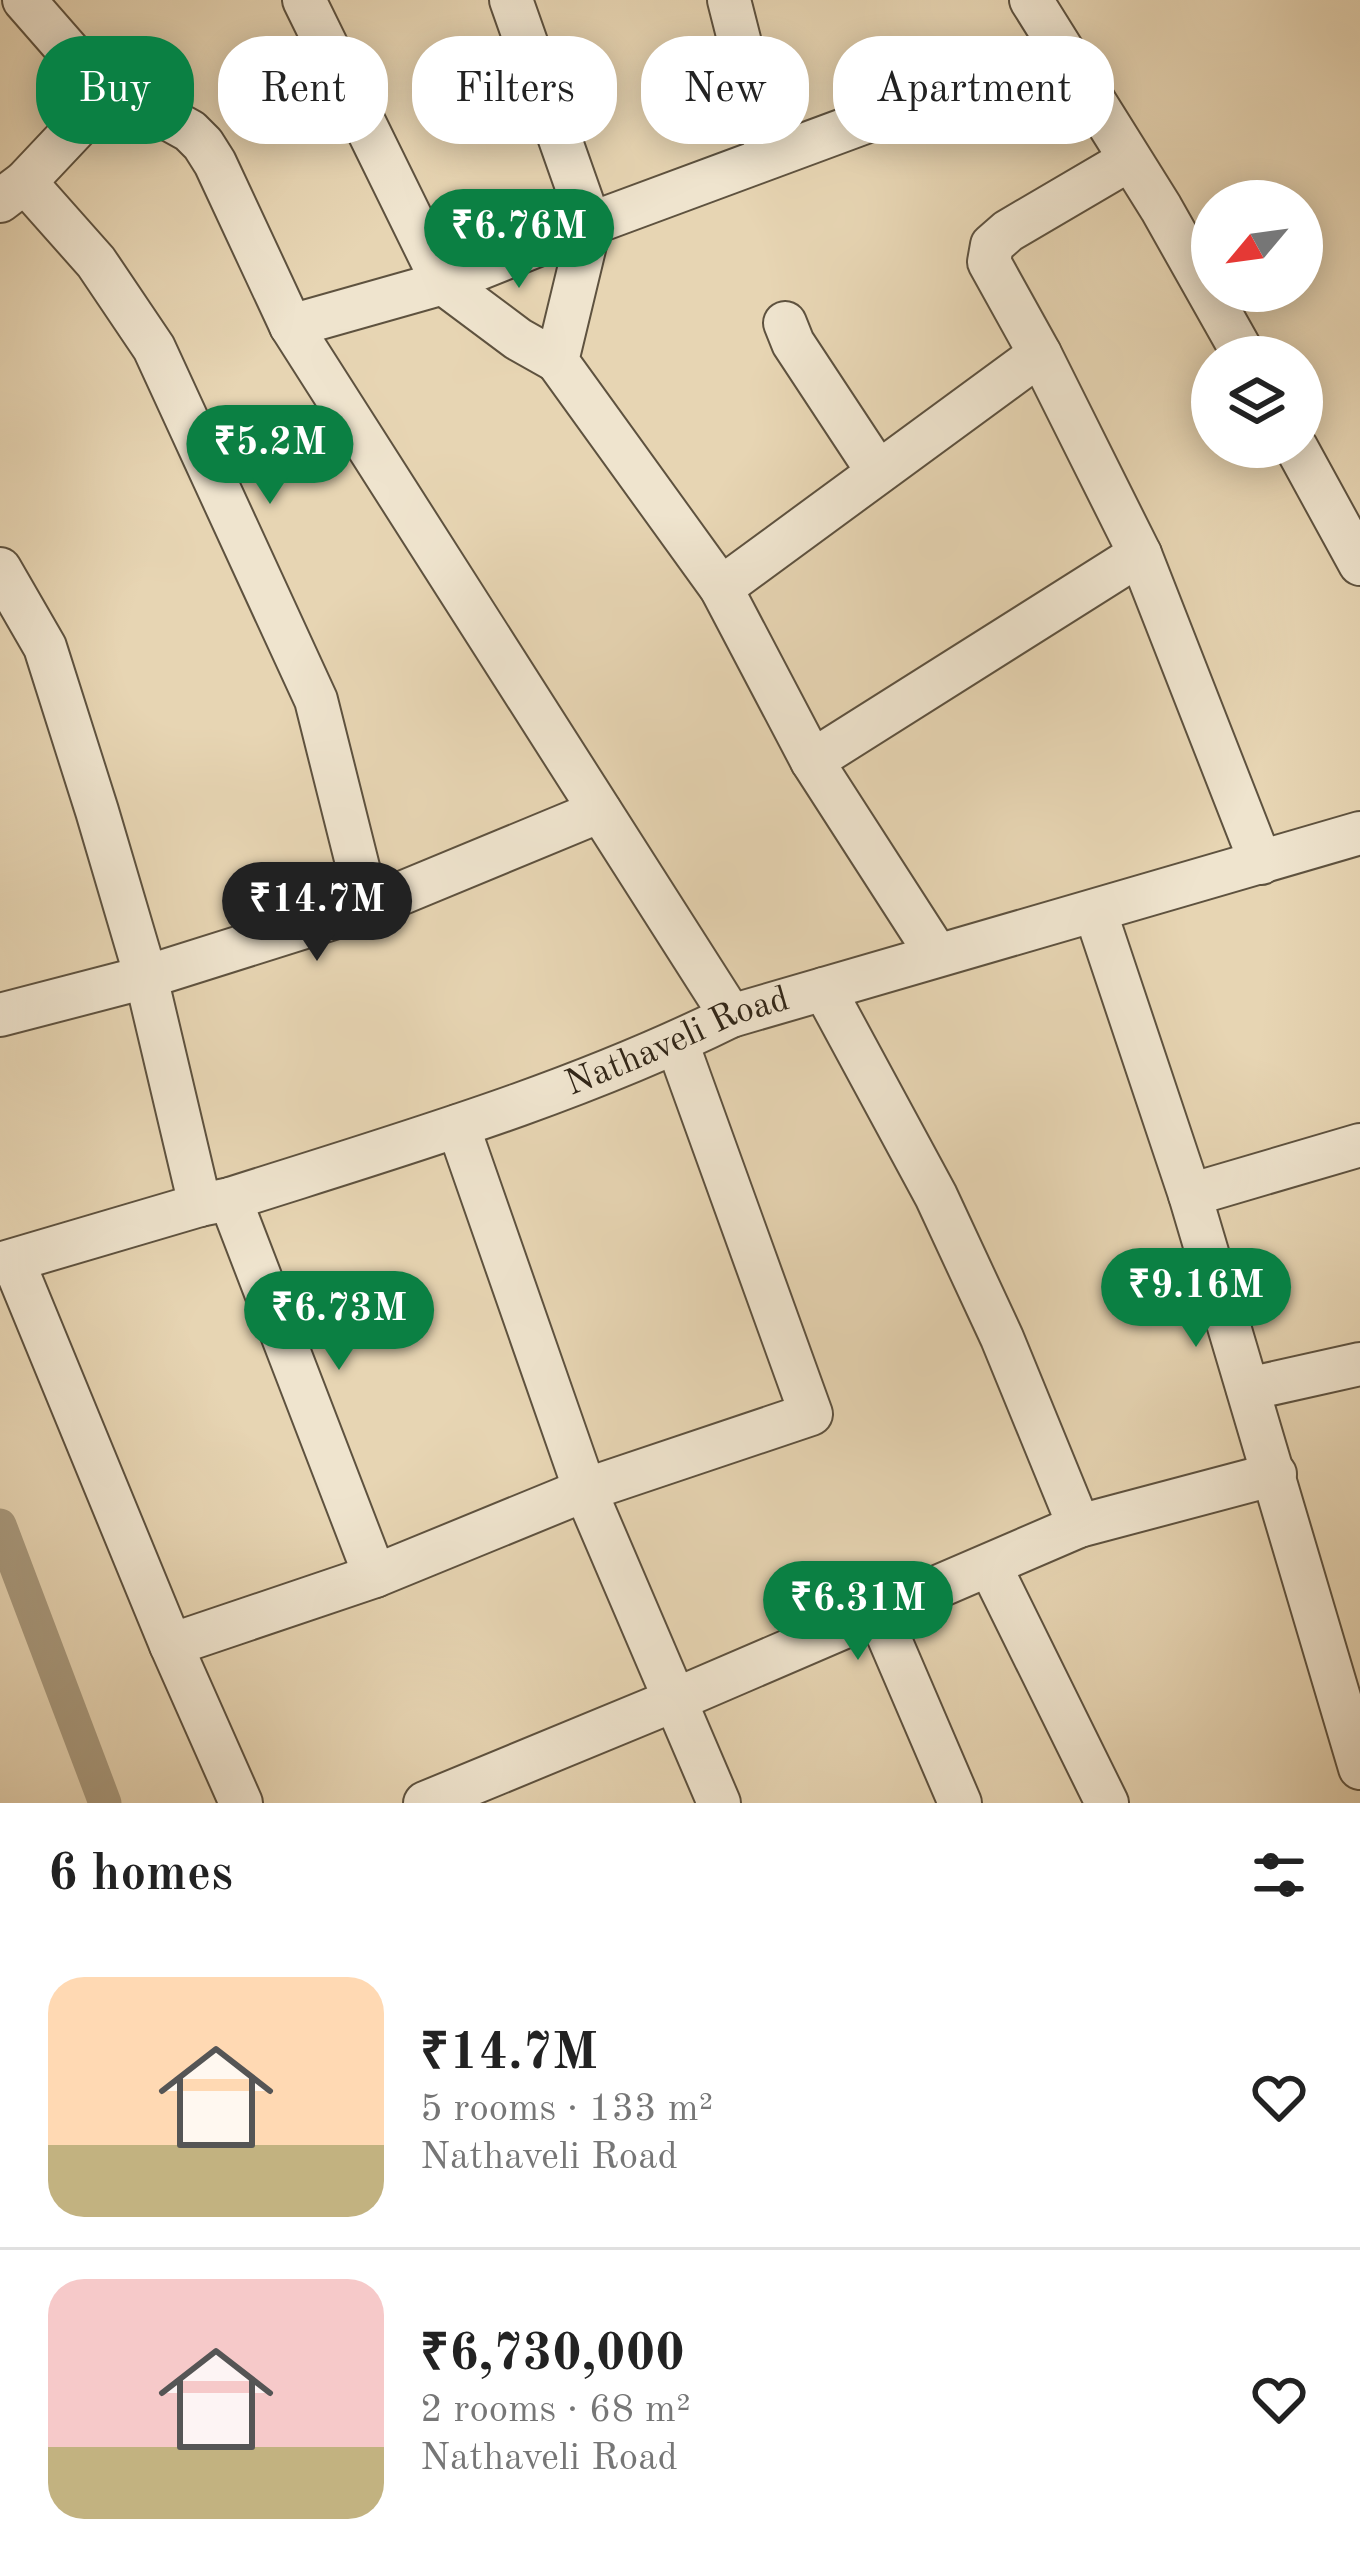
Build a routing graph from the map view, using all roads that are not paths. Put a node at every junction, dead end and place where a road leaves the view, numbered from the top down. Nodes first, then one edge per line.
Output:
1 (24, 0) edge
2 (304, 0) edge
3 (511, 0) edge
4 (729, 0) edge
5 (1030, 0) edge
6 (56, 36) edge
7 (1052, 36) edge
8 (833, 133) edge
9 (194, 135) edge
10 (1114, 136) edge
11 (58, 144) edge
12 (769, 157) junction
13 (1129, 160) junction
14 (12, 191) edge
15 (590, 224) junction
16 (442, 283) junction
17 (784, 323) dead end
18 (291, 326) junction
19 (1233, 336) edge
20 (1040, 354) junction
21 (556, 361) junction
22 (1307, 468) edge
23 (878, 472) junction
24 (1140, 554) junction
25 (1360, 564) edge
26 (0, 569) edge
27 (721, 588) junction
28 (812, 761) junction
29 (600, 812) junction
30 (1360, 833) edge
31 (1261, 863) junction
32 (368, 907) junction
33 (1095, 911) junction
34 (937, 955) junction
35 (146, 977) junction
36 (824, 989) junction
37 (0, 1015) edge
38 (731, 1016) junction
39 (677, 1043) junction
40 (458, 1126) junction
41 (1360, 1145) edge
42 (1190, 1195) junction
43 (215, 1202) junction
44 (7, 1262) edge
45 (1360, 1364) edge
46 (1248, 1389) junction
47 (1275, 1474) junction
48 (585, 1490) junction
49 (1079, 1526) junction
50 (990, 1566) junction
51 (374, 1576) junction
52 (878, 1612) junction
53 (171, 1646) junction
54 (677, 1699) junction
55 (1360, 1768) edge
56 (474, 1793) edge
57 (241, 1803) edge
58 (425, 1803) edge
59 (719, 1803) edge
60 (960, 1803) edge
61 (1107, 1803) edge

1 - 6 street
2 - 16 street
3 - 15 street
4 - 12 street
5 - 7 street
8 - 12 street
9 - 18 street
10 - 13 street
11 - 14 street
12 - 15 street
13 - 19 street
13 - 20 street
14 - 32 street
15 - 16 street
15 - 21 street
16 - 18 street
16 - 21 street
17 - 23 street
18 - 29 street
20 - 23 street
20 - 24 street
21 - 27 street
22 - 25 street
23 - 27 street
24 - 28 street
24 - 31 street
26 - 35 street
27 - 28 street
28 - 34 street
29 - 32 street
29 - 38 street
30 - 31 street, Nathaveli Road
31 - 33 street, Nathaveli Road
32 - 35 street
33 - 34 street, Nathaveli Road
33 - 42 street
34 - 36 street, Nathaveli Road
35 - 37 street
35 - 43 street
36 - 38 street, Nathaveli Road
36 - 49 street
38 - 39 street, Nathaveli Road
39 - 40 street, Nathaveli Road
39 - 48 street
40 - 43 street, Nathaveli Road
40 - 48 street
41 - 42 street
42 - 46 street
43 - 44 street, Nathaveli Road
43 - 51 street
44 - 53 street
45 - 46 street
46 - 47 street
47 - 49 street
47 - 55 street
48 - 51 street
48 - 54 street
49 - 50 street
50 - 52 street
50 - 61 street
51 - 53 street
52 - 54 street
52 - 60 street
53 - 57 street
54 - 56 street
54 - 59 street
56 - 58 street

